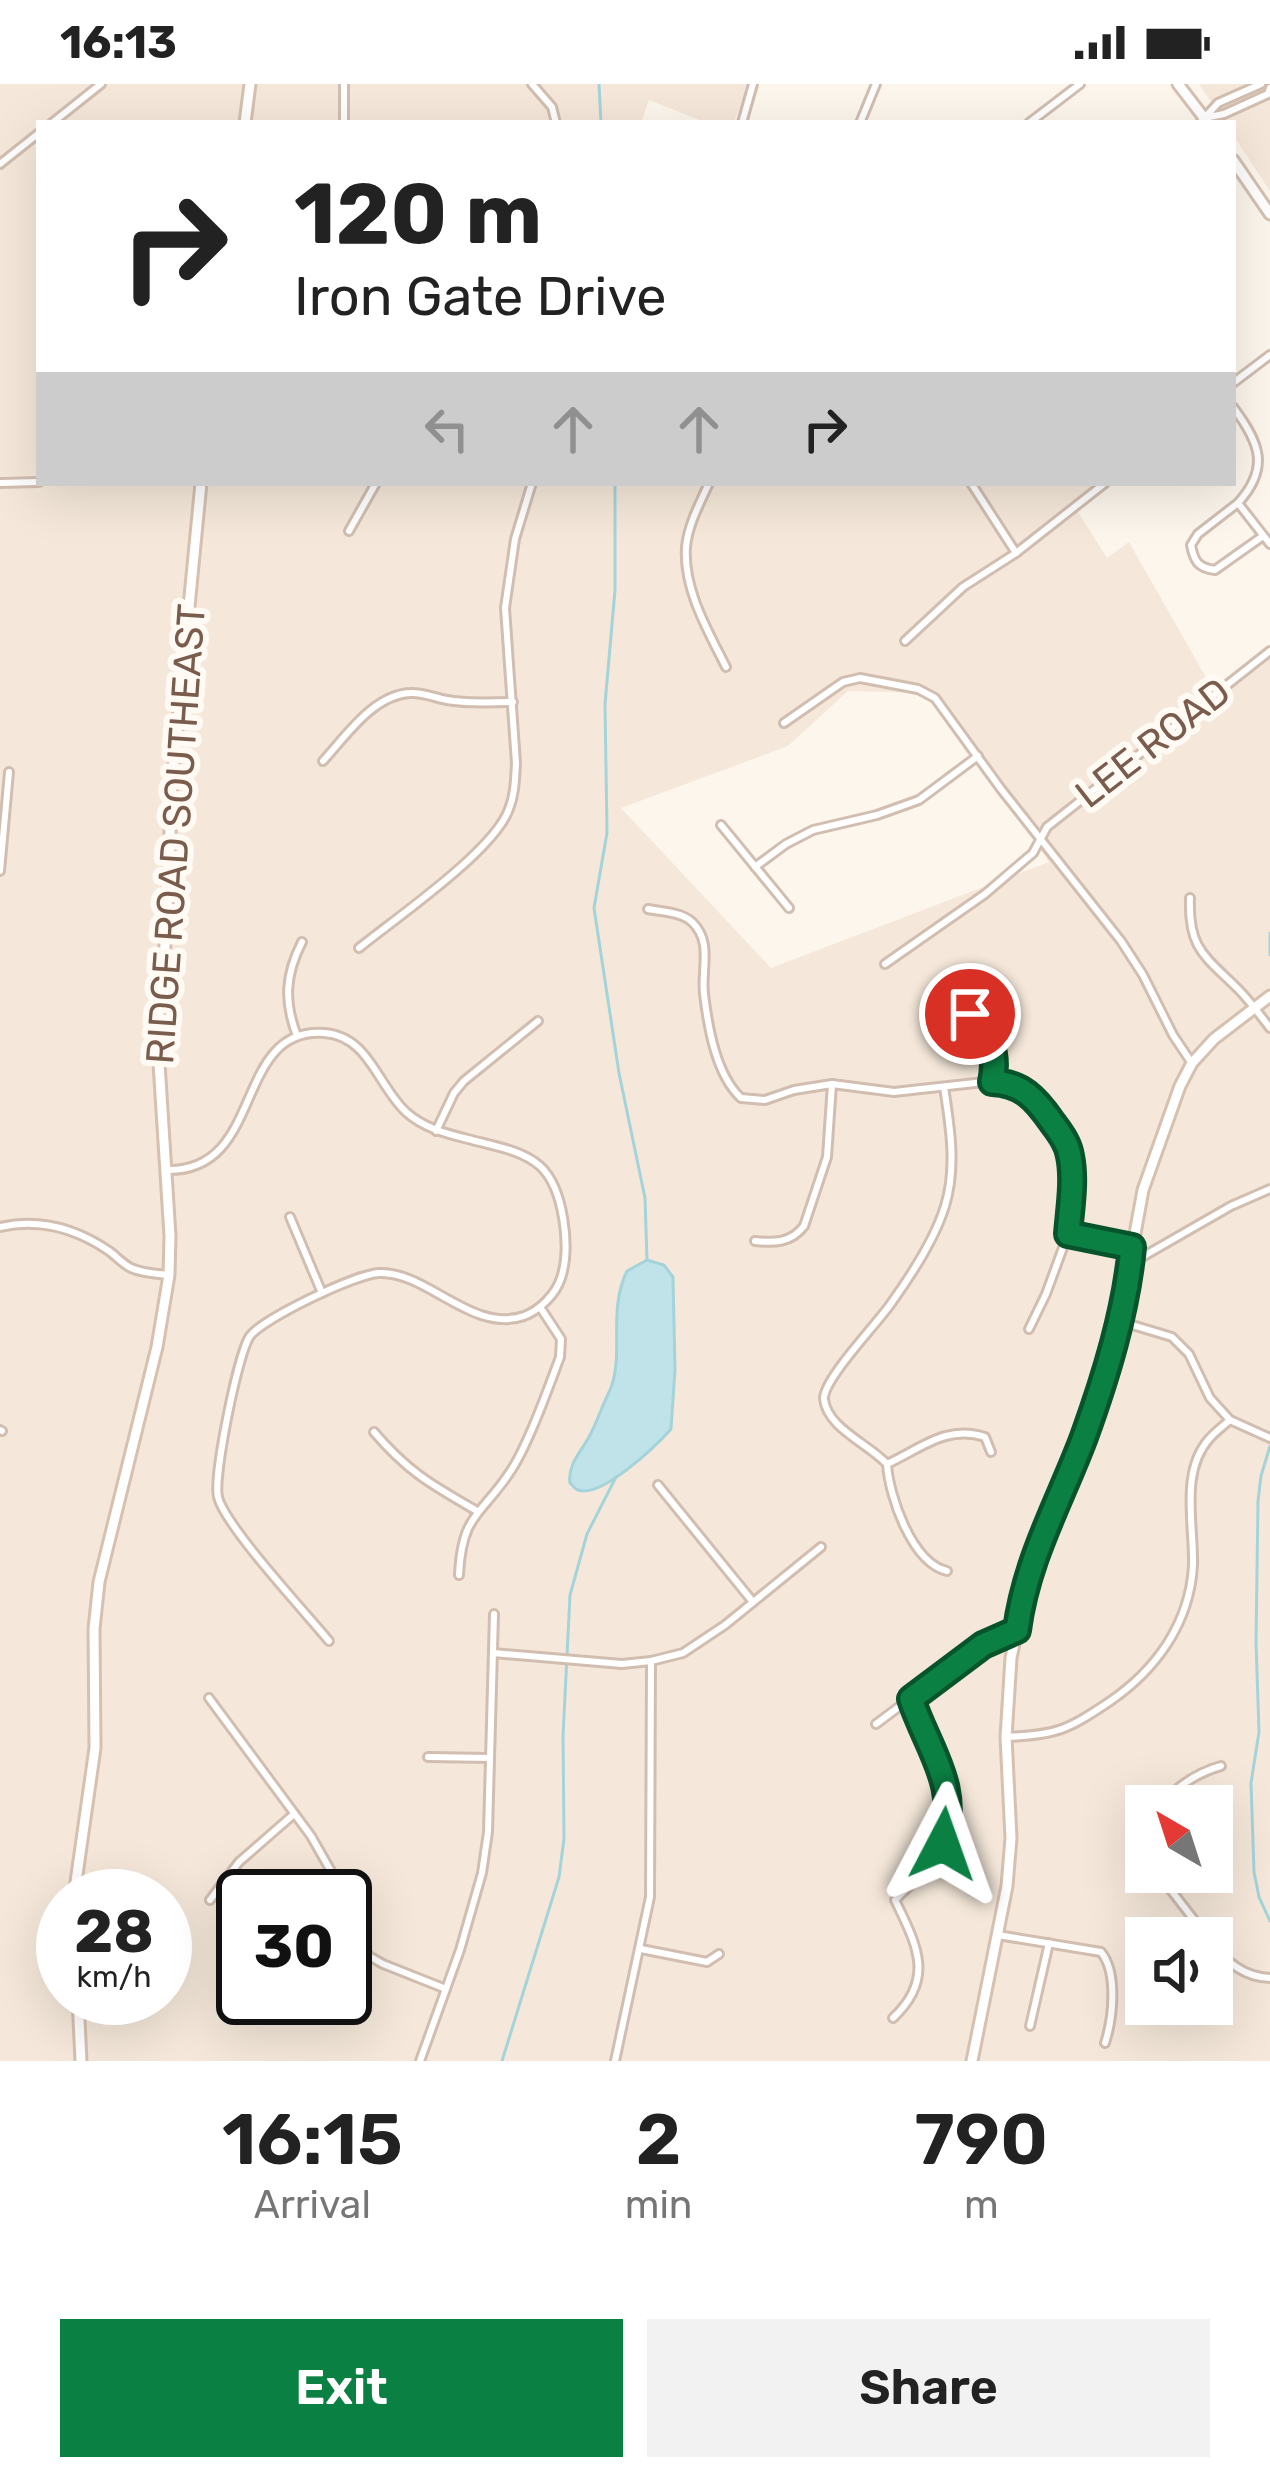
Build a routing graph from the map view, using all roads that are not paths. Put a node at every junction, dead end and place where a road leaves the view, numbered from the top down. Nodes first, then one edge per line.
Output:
1 (101, 84) edge
2 (250, 84) edge
3 (344, 84) edge
4 (532, 84) edge
5 (753, 84) edge
6 (876, 84) edge
7 (1079, 84) edge
8 (1178, 84) edge
9 (1266, 85) edge
10 (56, 120) edge
11 (245, 120) edge
12 (344, 120) edge
13 (555, 120) edge
14 (743, 120) edge
15 (861, 120) edge
16 (1033, 120) edge
17 (1203, 120) edge
18 (1205, 120) edge
19 (36, 135) edge
20 (0, 164) edge
21 (1236, 164) edge
22 (1270, 214) edge
23 (1270, 355) edge
24 (1236, 381) edge
25 (1236, 411) edge
26 (36, 482) edge
27 (0, 483) edge
28 (201, 486) edge
29 (374, 486) edge
30 (531, 486) edge
31 (708, 486) edge
32 (973, 486) edge
33 (1101, 486) edge
34 (1238, 503) junction
35 (349, 531) dead end
36 (1263, 536) junction
37 (1270, 544) edge
38 (1016, 553) junction
39 (905, 641) dead end
40 (1270, 651) edge
41 (725, 667) dead end
42 (513, 702) junction
43 (784, 723) dead end
44 (978, 756) junction
45 (323, 761) dead end
46 (9, 772) dead end
47 (721, 826) dead end
48 (1041, 839) junction
49 (1, 850) edge
50 (755, 867) junction
51 (0, 871) edge
52 (1190, 898) dead end
53 (789, 908) dead end
54 (648, 909) dead end
55 (302, 942) dead end
56 (359, 948) dead end
57 (885, 964) dead end
58 (1270, 996) edge
59 (1254, 1008) junction
60 (955, 1011) dead end
61 (538, 1021) dead end
62 (1270, 1028) edge
63 (297, 1036) junction
64 (1192, 1063) junction
65 (992, 1082) junction
66 (832, 1084) junction
67 (944, 1088) junction
68 (436, 1131) junction
69 (166, 1170) junction
70 (1270, 1189) edge
71 (290, 1217) dead end
72 (0, 1227) edge
73 (1068, 1234) junction
74 (755, 1241) dead end
75 (1132, 1247) junction
76 (1130, 1264) junction
77 (169, 1275) junction
78 (322, 1293) junction
79 (540, 1307) junction
80 (1119, 1321) junction
81 (1029, 1329) dead end
82 (1230, 1420) junction
83 (374, 1432) dead end
84 (1270, 1438) edge
85 (991, 1452) dead end
86 (887, 1464) junction
87 (658, 1485) dead end
88 (477, 1511) junction
89 (821, 1547) dead end
90 (946, 1571) dead end
91 (459, 1575) dead end
92 (753, 1602) junction
93 (494, 1614) dead end
94 (1017, 1630) junction
95 (329, 1641) dead end
96 (493, 1653) junction
97 (651, 1661) junction
98 (209, 1698) dead end
99 (911, 1699) junction
100 (876, 1724) dead end
101 (1006, 1736) junction
102 (428, 1757) dead end
103 (490, 1758) junction
104 (1221, 1766) dead end
105 (1182, 1785) edge
106 (294, 1814) junction
107 (78, 1869) edge
108 (1173, 1893) edge
109 (210, 1900) dead end
110 (1192, 1917) edge
111 (998, 1935) junction
112 (1049, 1943) junction
113 (641, 1949) junction
114 (718, 1954) dead end
115 (1233, 1965) edge
116 (1270, 1978) edge
117 (446, 1989) junction
118 (893, 2018) dead end
119 (79, 2025) edge
120 (1030, 2026) dead end
121 (1105, 2043) dead end
122 (81, 2061) edge
123 (420, 2061) edge
124 (615, 2061) edge
125 (972, 2061) edge

1 - 10 street
2 - 11 street
3 - 12 street
4 - 13 street
5 - 14 street
6 - 15 street
7 - 16 street
8 - 17 street
9 - 18 street
19 - 20 street
21 - 22 street
23 - 24 street
25 - 34 street
26 - 27 street
28 - 69 street, RIDGE ROAD SOUTHEAST
29 - 35 street
30 - 42 street
31 - 41 street
32 - 38 street
33 - 38 street
34 - 36 street
34 - 36 street
36 - 37 street
38 - 39 street
40 - 48 street, LEE ROAD
42 - 45 street
42 - 56 street
43 - 44 street
44 - 48 street
44 - 50 street
46 - 49 street
47 - 50 street
48 - 57 street, LEE ROAD
48 - 64 street
49 - 51 street
50 - 53 street
52 - 59 street
54 - 66 street
55 - 63 street
58 - 59 street
59 - 62 street
59 - 64 street
60 - 65 street
61 - 68 street
63 - 68 street
63 - 69 street
64 - 75 street
65 - 67 street
65 - 73 street
66 - 67 street
66 - 74 street
67 - 86 street
68 - 79 street
69 - 77 street, RIDGE ROAD SOUTHEAST
70 - 76 street
71 - 78 street
72 - 77 street
73 - 75 street
73 - 81 street
75 - 76 street
76 - 80 street
77 - 107 street, RIDGE ROAD SOUTHEAST
78 - 79 street
78 - 95 street
79 - 88 street
80 - 82 street
80 - 94 street
82 - 84 street
82 - 101 street
83 - 88 street
85 - 86 street
86 - 90 street
87 - 92 street
88 - 91 street
89 - 92 street
92 - 97 street
93 - 96 street
94 - 99 street
94 - 101 street
96 - 97 street
96 - 103 street
97 - 113 street
98 - 106 street
99 - 100 street
99 - 118 street
101 - 111 street
102 - 103 street
103 - 117 street
104 - 105 street
106 - 109 street
106 - 117 street
108 - 110 street
111 - 112 street
111 - 125 street
112 - 120 street
112 - 121 street
113 - 114 street
113 - 124 street
115 - 116 street
117 - 123 street
119 - 122 street

